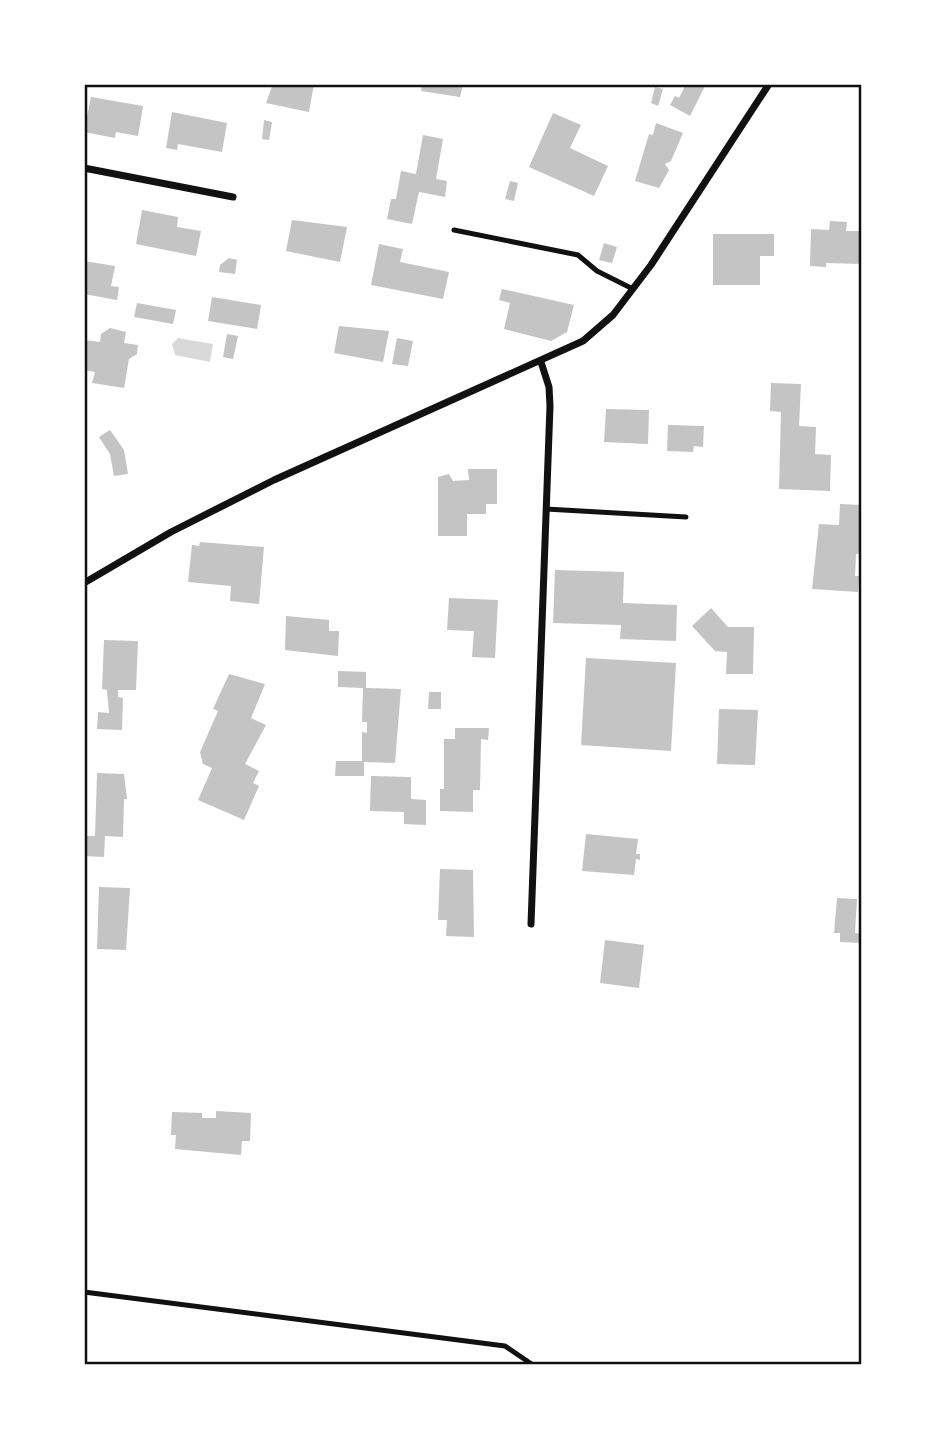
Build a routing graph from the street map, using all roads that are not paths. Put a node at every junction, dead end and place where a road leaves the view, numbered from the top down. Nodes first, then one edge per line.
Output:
1 (769, 84) edge
2 (84, 168) edge
3 (233, 197) dead end
4 (454, 230) dead end
5 (633, 289) junction
6 (541, 362) junction
7 (546, 509) junction
8 (686, 517) dead end
9 (84, 583) edge
10 (531, 924) dead end
11 (84, 1293) edge
12 (533, 1365) edge

1 - 5 street
2 - 3 street
4 - 5 lane
5 - 6 street
6 - 7 street
6 - 9 street
7 - 8 lane
7 - 10 street
11 - 12 lane

